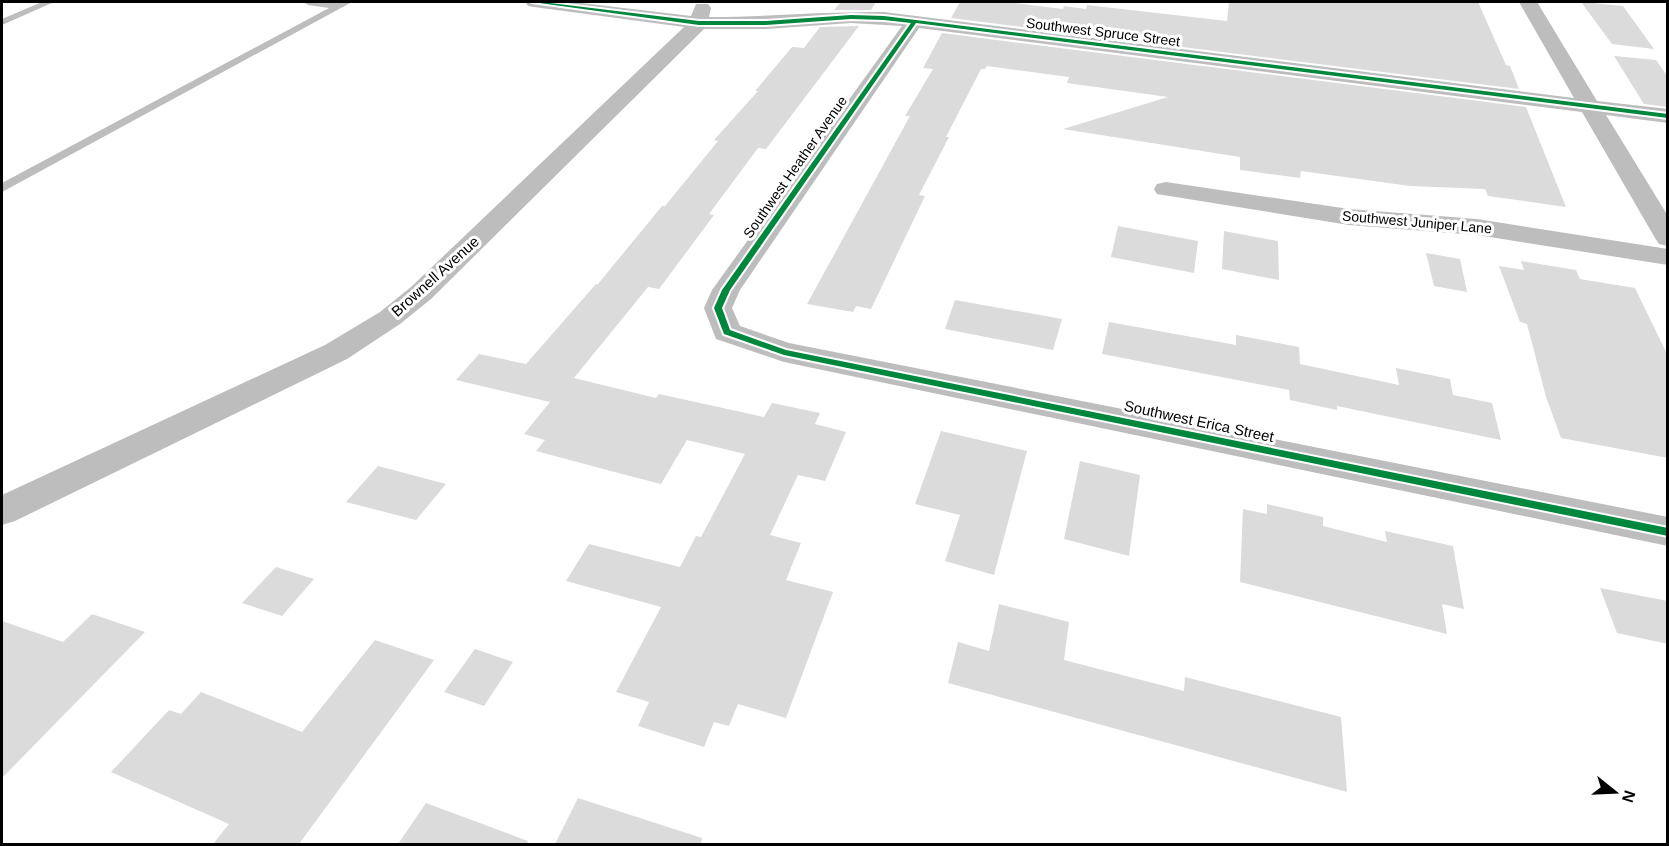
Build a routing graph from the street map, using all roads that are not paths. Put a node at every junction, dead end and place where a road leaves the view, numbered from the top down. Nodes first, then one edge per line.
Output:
1 (49, 2) edge
2 (308, 2) edge
3 (534, 2) edge
4 (1528, 2) edge
5 (343, 4) edge
6 (700, 12) edge
7 (2, 22) edge
8 (914, 22) junction
9 (1589, 107) junction
10 (1668, 116) edge
11 (2, 188) edge
12 (1166, 189) dead end
13 (1668, 238) edge
14 (1668, 257) edge
15 (727, 332) joint
16 (2, 511) edge
17 (1668, 532) edge

1 - 7 lane
2 - 5 lane
3 - 6 street, Southwest Spruce Street
4 - 9 street
5 - 11 lane
6 - 8 street, Southwest Spruce Street
6 - 16 street, Brownell Avenue
8 - 9 street, Southwest Spruce Street
8 - 15 street, Southwest Heather Avenue
9 - 10 street, Southwest Spruce Street
9 - 13 street
12 - 14 street, Southwest Juniper Lane
15 - 17 street, Southwest Erica Street

